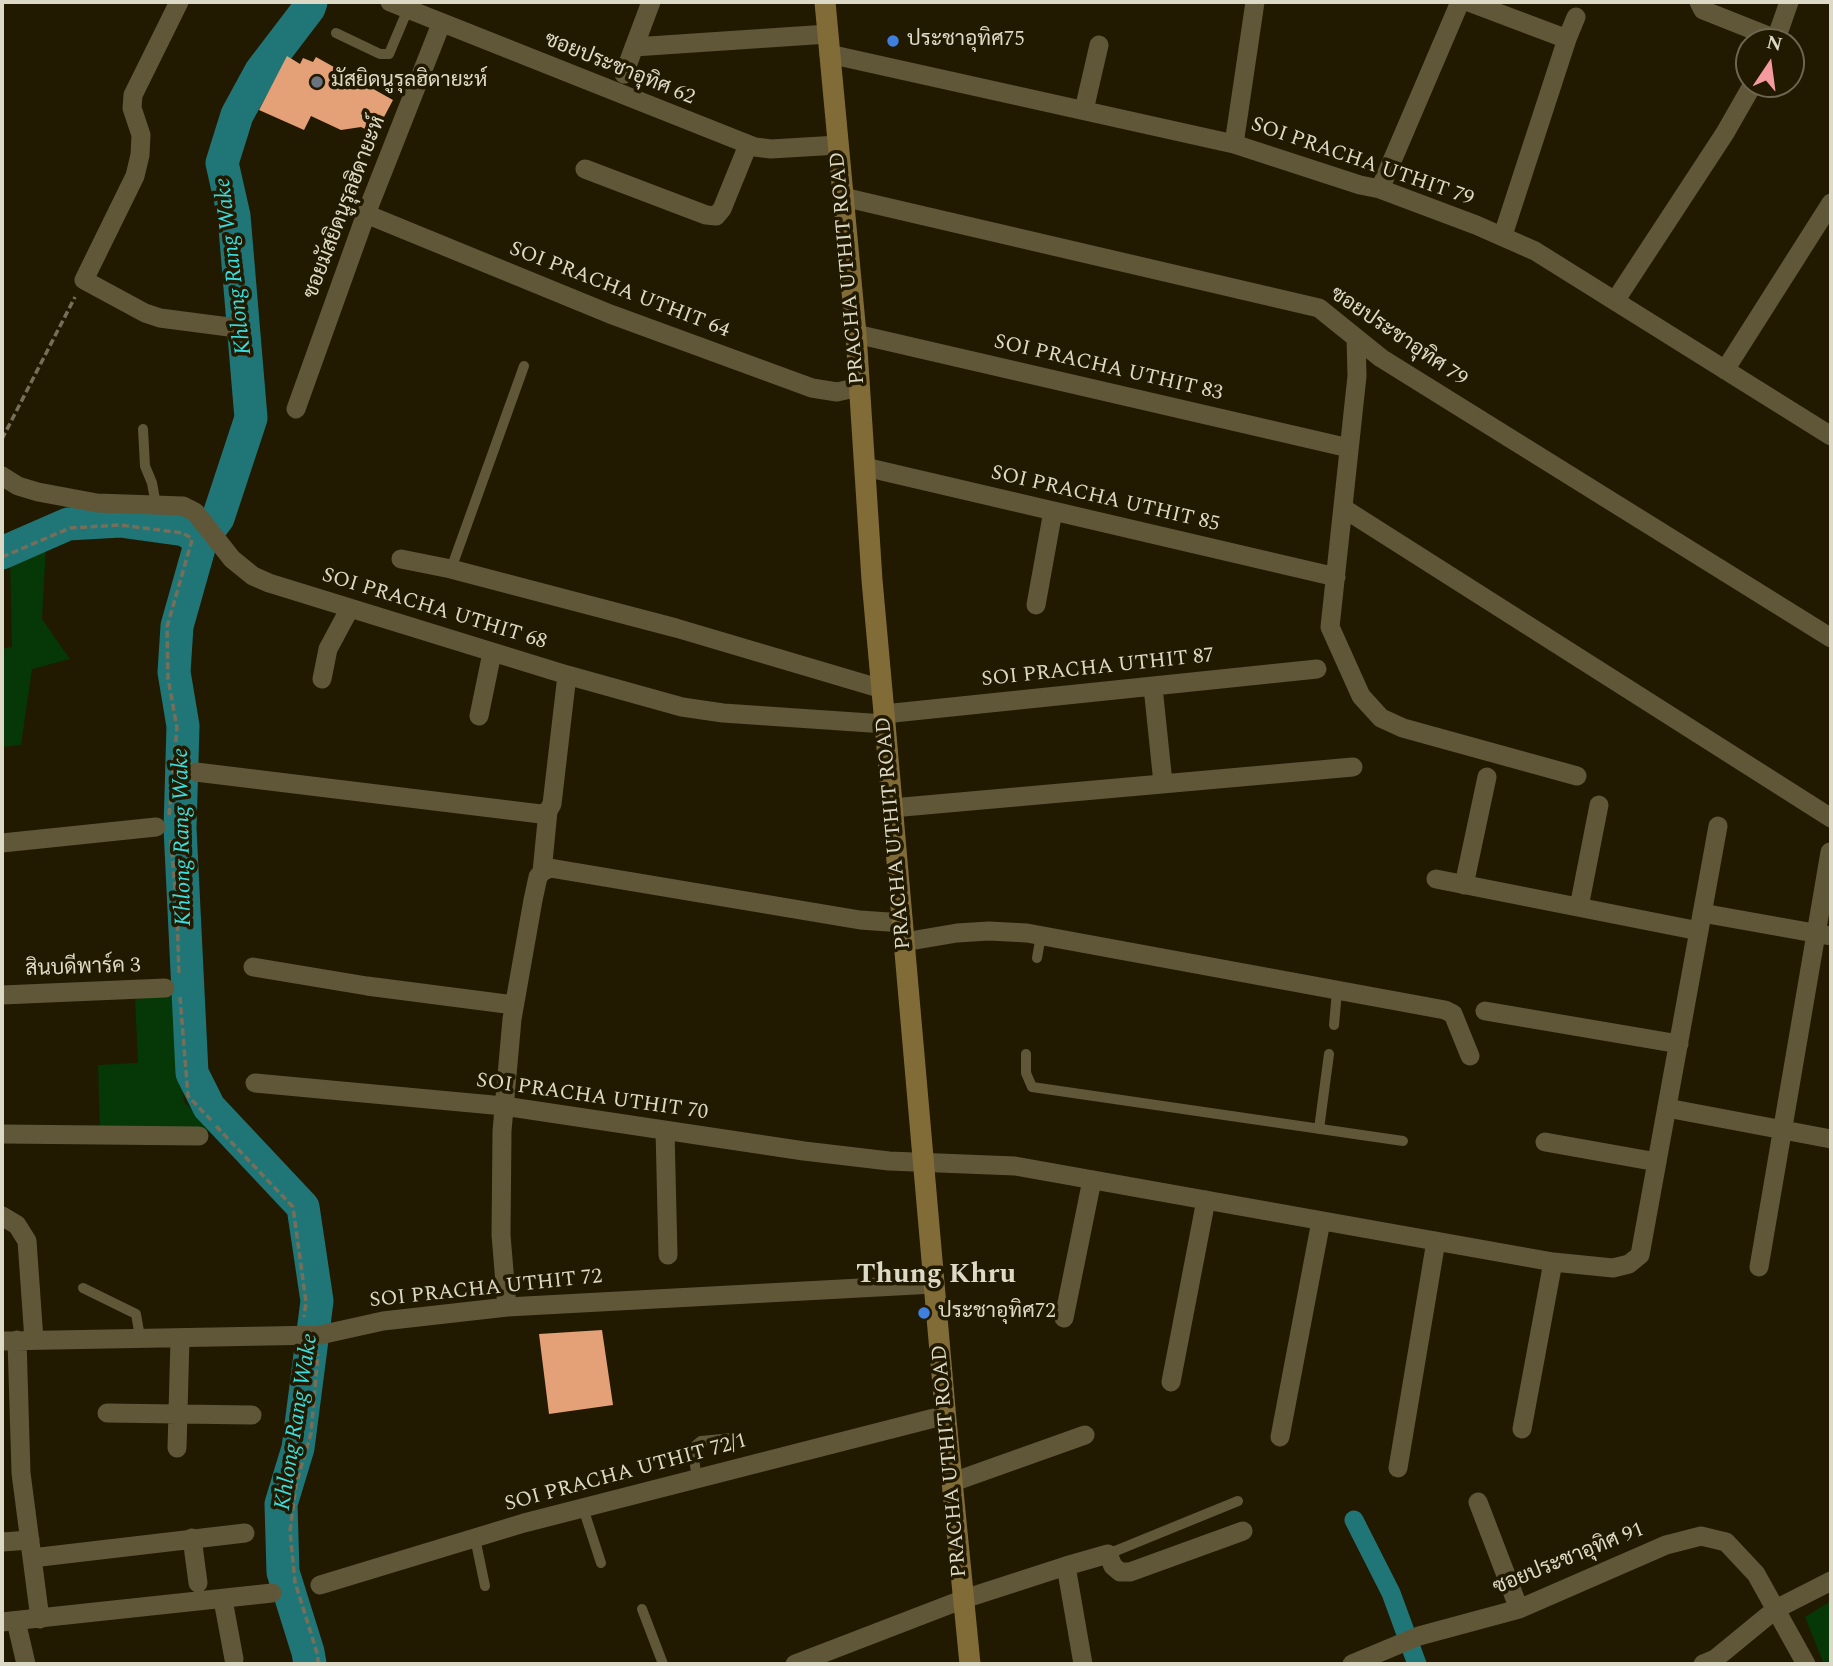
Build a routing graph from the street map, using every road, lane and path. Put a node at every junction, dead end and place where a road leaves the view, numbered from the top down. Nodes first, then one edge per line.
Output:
1 (179, 2) edge
2 (651, 2) edge
3 (825, 2) edge
4 (1255, 2) edge
5 (1460, 2) edge
6 (1469, 2) edge
7 (1699, 2) edge
8 (1789, 2) edge
9 (399, 5) edge
10 (1576, 17) dead end
11 (441, 24) junction
12 (1745, 28) edge
13 (1780, 28) edge
14 (335, 33) dead end
15 (1567, 39) junction
16 (828, 44) junction
17 (1099, 46) dead end
18 (635, 47) junction
19 (624, 74) dead end
20 (1745, 98) edge
21 (1084, 110) junction
22 (1234, 144) junction
23 (748, 145) junction
24 (838, 145) junction
25 (585, 169) dead end
26 (1380, 189) junction
27 (843, 197) junction
28 (1831, 203) edge
29 (366, 214) junction
30 (1503, 236) junction
31 (84, 280) junction
32 (1615, 301) junction
33 (229, 327) dead end
34 (856, 334) junction
35 (1356, 338) junction
36 (524, 366) dead end
37 (1724, 370) junction
38 (859, 387) junction
39 (296, 409) dead end
40 (143, 429) dead end
41 (1831, 436) edge
42 (2, 439) edge
43 (1349, 448) junction
44 (865, 467) junction
45 (2, 476) edge
46 (156, 505) junction
47 (1343, 508) junction
48 (1053, 511) junction
49 (197, 521) junction
50 (192, 539) junction
51 (2, 557) edge
52 (401, 559) dead end
53 (451, 569) junction
54 (1336, 578) junction
55 (1036, 605) dead end
56 (351, 608) junction
57 (1831, 638) edge
58 (492, 653) junction
59 (1317, 669) dead end
60 (567, 676) junction
61 (322, 678) dead end
62 (1153, 687) junction
63 (882, 689) junction
64 (479, 716) dead end
65 (884, 719) junction
66 (1353, 766) dead end
67 (196, 772) dead end
68 (1577, 776) dead end
69 (1487, 777) dead end
70 (1163, 783) junction
71 (1599, 805) dead end
72 (892, 808) junction
73 (548, 811) junction
74 (1831, 818) edge
75 (1718, 826) dead end
76 (165, 827) junction
77 (2, 843) edge
78 (1830, 852) edge
79 (542, 872) junction
80 (1436, 880) dead end
81 (1464, 885) junction
82 (1579, 908) junction
83 (1701, 922) junction
84 (903, 932) junction
85 (1824, 934) edge
86 (1041, 935) junction
87 (1037, 958) dead end
88 (253, 967) dead end
89 (175, 989) junction
90 (1338, 991) junction
91 (2, 995) edge
92 (514, 1005) junction
93 (1485, 1011) dead end
94 (1334, 1025) dead end
95 (1679, 1044) junction
96 (1026, 1054) dead end
97 (1329, 1055) dead end
98 (1470, 1056) dead end
99 (255, 1083) dead end
100 (504, 1105) junction
101 (1667, 1108) junction
102 (1319, 1129) junction
103 (666, 1130) junction
104 (1783, 1130) junction
105 (2, 1135) edge
106 (199, 1136) dead end
107 (1831, 1139) edge
108 (1404, 1141) dead end
109 (1545, 1142) dead end
110 (923, 1162) junction
111 (1657, 1162) junction
112 (1092, 1180) junction
113 (1206, 1200) junction
114 (2, 1216) edge
115 (1321, 1221) junction
116 (1436, 1241) junction
117 (667, 1255) dead end
118 (1553, 1262) junction
119 (1759, 1267) dead end
120 (934, 1284) junction
121 (83, 1288) dead end
122 (507, 1307) junction
123 (1064, 1318) dead end
124 (305, 1335) junction
125 (140, 1337) junction
126 (180, 1339) junction
127 (18, 1340) edge
128 (1171, 1382) dead end
129 (107, 1413) dead end
130 (178, 1414) junction
131 (252, 1415) dead end
132 (946, 1415) junction
133 (11, 1419) edge
134 (1522, 1429) dead end
135 (1085, 1435) dead end
136 (1280, 1437) dead end
137 (732, 1438) dead end
138 (177, 1448) dead end
139 (1398, 1468) dead end
140 (697, 1478) junction
141 (953, 1482) junction
142 (1238, 1501) dead end
143 (1478, 1502) dead end
144 (583, 1508) junction
145 (1243, 1531) dead end
146 (245, 1533) dead end
147 (192, 1538) junction
148 (474, 1538) junction
149 (2, 1542) edge
150 (31, 1549) junction
151 (1108, 1554) junction
152 (601, 1563) dead end
153 (1066, 1566) junction
154 (1831, 1581) edge
155 (198, 1583) dead end
156 (320, 1585) dead end
157 (485, 1586) dead end
158 (272, 1594) dead end
159 (964, 1599) junction
160 (223, 1600) junction
161 (642, 1609) dead end
162 (1520, 1609) junction
163 (1776, 1609) junction
164 (40, 1619) junction
165 (9, 1622) edge
166 (234, 1659) dead end
167 (26, 1664) edge
168 (318, 1664) edge
169 (663, 1664) edge
170 (795, 1664) edge
171 (970, 1664) edge
172 (1083, 1664) edge
173 (1352, 1664) edge
174 (1703, 1664) edge
175 (1806, 1664) edge

1 - 31 street
2 - 18 street
3 - 16 main road, PRACHA UTHIT ROAD
4 - 22 street
5 - 26 street
6 - 15 street
7 - 12 street
8 - 13 street
9 - 11 street, ซอยประชาอุทิศ 62
9 - 14 lane
10 - 15 street
11 - 23 street, ซอยประชาอุทิศ 62
11 - 29 street, ซอยมัสยิดนูรุลฮิดายะห์
15 - 30 street
16 - 18 street, SOI PRACHA UTHIT 79
16 - 21 street, SOI PRACHA UTHIT 79
16 - 24 main road, PRACHA UTHIT ROAD
17 - 21 street
18 - 19 street
20 - 32 street
21 - 22 street, SOI PRACHA UTHIT 79
22 - 26 street, SOI PRACHA UTHIT 79
23 - 24 street, ซอยประชาอุทิศ 62
23 - 25 street
24 - 27 main road, PRACHA UTHIT ROAD
26 - 30 street, SOI PRACHA UTHIT 79
27 - 34 main road, PRACHA UTHIT ROAD
27 - 35 street, ซอยประชาอุทิศ 79
28 - 37 street
29 - 38 street, SOI PRACHA UTHIT 64
29 - 39 street, ซอยมัสยิดนูรุลฮิดายะห์
30 - 32 street, SOI PRACHA UTHIT 79
31 - 33 street
31 - 42 path
32 - 37 street, SOI PRACHA UTHIT 79
34 - 38 main road, PRACHA UTHIT ROAD
34 - 43 street, SOI PRACHA UTHIT 83
35 - 43 street
35 - 57 street, ซอยประชาอุทิศ 79
36 - 53 lane
37 - 41 street, SOI PRACHA UTHIT 79
38 - 44 main road, PRACHA UTHIT ROAD
40 - 46 lane
43 - 47 street
44 - 48 street, SOI PRACHA UTHIT 85
44 - 63 main road, PRACHA UTHIT ROAD
45 - 46 street
46 - 49 street
47 - 54 street
47 - 74 street
48 - 54 street, SOI PRACHA UTHIT 85
48 - 55 street
49 - 50 path
49 - 56 street, SOI PRACHA UTHIT 68
50 - 51 path
50 - 76 path
52 - 53 street
53 - 63 street
54 - 68 street
56 - 58 street, SOI PRACHA UTHIT 68
56 - 61 street
58 - 60 street, SOI PRACHA UTHIT 68
58 - 64 street
59 - 62 street, SOI PRACHA UTHIT 87
60 - 65 street, SOI PRACHA UTHIT 68
60 - 73 street
62 - 65 street, SOI PRACHA UTHIT 87
62 - 70 street
63 - 65 main road, PRACHA UTHIT ROAD
65 - 72 main road, PRACHA UTHIT ROAD
66 - 70 street
67 - 73 street
69 - 81 street
70 - 72 street
71 - 82 street
72 - 84 main road, PRACHA UTHIT ROAD
73 - 79 street
75 - 83 street
76 - 77 street
76 - 89 path
78 - 85 street
79 - 84 street
79 - 92 street
80 - 81 street
81 - 82 street
82 - 83 street
83 - 85 street
83 - 95 street
84 - 86 street
84 - 110 main road, PRACHA UTHIT ROAD
85 - 104 street
86 - 87 lane
86 - 90 street
88 - 92 street
89 - 91 street, สินบดีพาร์ค 3
89 - 124 path
90 - 94 lane
90 - 98 street
92 - 100 street
93 - 95 street
95 - 101 street
96 - 102 lane
97 - 102 lane
99 - 100 street, SOI PRACHA UTHIT 70
100 - 103 street, SOI PRACHA UTHIT 70
100 - 122 street
101 - 104 street
101 - 111 street
102 - 108 lane
103 - 110 street, SOI PRACHA UTHIT 70
103 - 117 street
104 - 107 street
104 - 119 street
105 - 106 street
109 - 111 street
110 - 112 street, SOI PRACHA UTHIT 70
110 - 120 main road, PRACHA UTHIT ROAD
111 - 118 street, SOI PRACHA UTHIT 70
112 - 113 street, SOI PRACHA UTHIT 70
112 - 123 street
113 - 115 street, SOI PRACHA UTHIT 70
113 - 128 street
114 - 127 street
115 - 116 street, SOI PRACHA UTHIT 70
115 - 136 street
116 - 118 street, SOI PRACHA UTHIT 70
116 - 139 street
118 - 134 street
120 - 122 street, SOI PRACHA UTHIT 72
120 - 132 main road, PRACHA UTHIT ROAD
121 - 125 lane
122 - 124 street, SOI PRACHA UTHIT 72
124 - 126 street, SOI PRACHA UTHIT 72
124 - 168 path
125 - 126 street, SOI PRACHA UTHIT 72
125 - 127 street, SOI PRACHA UTHIT 72
126 - 130 street
127 - 133 street
129 - 130 street
130 - 131 street
130 - 138 street
132 - 140 street, SOI PRACHA UTHIT 72/1
132 - 141 main road, PRACHA UTHIT ROAD
133 - 150 street
135 - 141 street
137 - 140 lane
140 - 144 street, SOI PRACHA UTHIT 72/1
141 - 159 main road, PRACHA UTHIT ROAD
142 - 151 lane
143 - 162 street
144 - 148 street, SOI PRACHA UTHIT 72/1
144 - 152 lane
145 - 151 street
146 - 147 street
147 - 150 street
147 - 155 street
148 - 156 street, SOI PRACHA UTHIT 72/1
148 - 157 lane
149 - 150 street
150 - 164 street
151 - 153 street
153 - 159 street
153 - 172 street
154 - 163 street
158 - 160 street
159 - 170 street
159 - 171 main road, PRACHA UTHIT ROAD
160 - 164 street
160 - 166 street
161 - 169 lane
162 - 163 street, ซอยประชาอุทิศ 91
162 - 173 street, ซอยประชาอุทิศ 91
163 - 174 street
163 - 175 street, ซอยประชาอุทิศ 91
164 - 165 street
165 - 167 street

